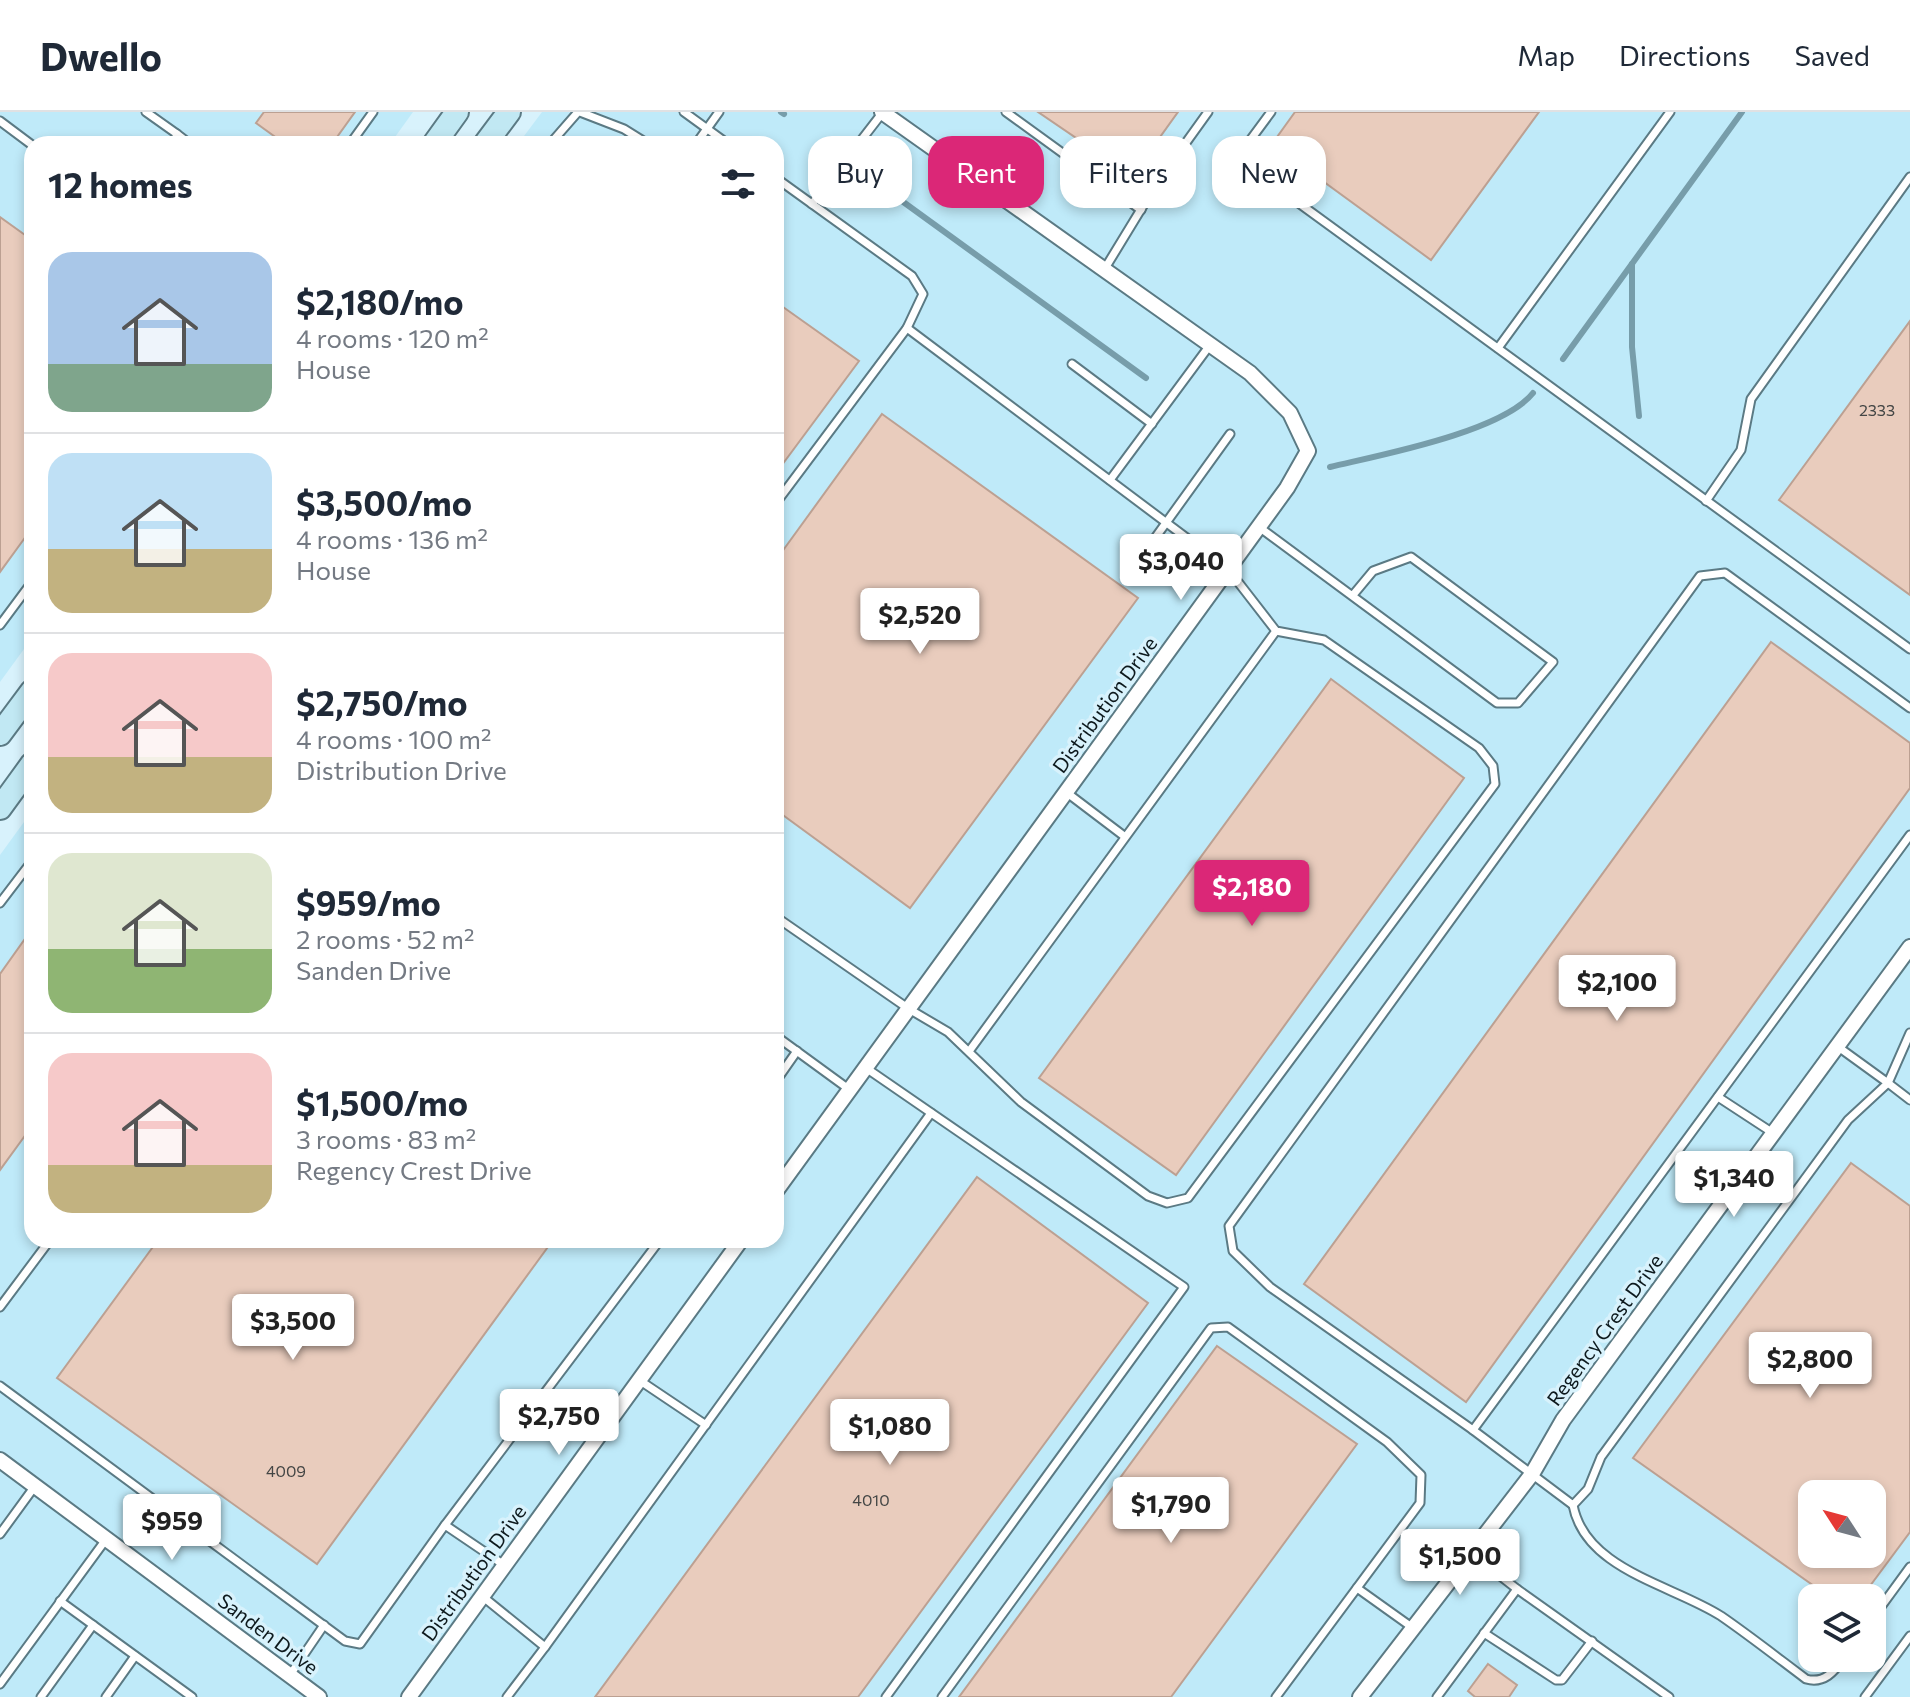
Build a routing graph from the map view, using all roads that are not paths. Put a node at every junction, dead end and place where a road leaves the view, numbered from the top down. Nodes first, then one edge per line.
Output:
1 (146, 112) edge
2 (373, 112) edge
3 (457, 112) edge
4 (509, 112) edge
5 (579, 112) edge
6 (684, 112) edge
7 (719, 112) edge
8 (883, 112) edge
9 (1006, 112) edge
10 (1208, 112) edge
11 (1271, 112) edge
12 (1670, 112) edge
13 (0, 121) edge
14 (707, 129) junction
15 (177, 134) joint
16 (180, 136) edge
17 (356, 136) edge
18 (440, 136) edge
19 (491, 136) edge
20 (557, 136) edge
21 (635, 136) edge
22 (702, 136) edge
23 (717, 136) edge
24 (864, 136) edge
25 (24, 139) edge
26 (1910, 177) edge
27 (784, 184) edge
28 (808, 201) edge
29 (818, 208) edge
30 (1141, 210) junction
31 (1104, 270) junction
32 (907, 328) junction
33 (1210, 345) junction
34 (1498, 348) junction
35 (1072, 364) dead end
36 (1152, 424) junction
37 (1230, 434) dead end
38 (1110, 480) junction
39 (784, 492) edge
40 (1706, 501) junction
41 (1166, 522) junction
42 (1259, 527) junction
43 (1228, 569) junction
44 (1132, 570) dead end
45 (24, 593) edge
46 (1353, 595) junction
47 (0, 625) edge
48 (1276, 631) junction
49 (1910, 649) edge
50 (24, 702) edge
51 (1910, 708) edge
52 (0, 734) edge
53 (24, 775) edge
54 (1066, 792) junction
55 (0, 808) edge
56 (1910, 835) edge
57 (1124, 836) junction
58 (24, 872) edge
59 (0, 903) edge
60 (784, 923) edge
61 (1910, 947) edge
62 (909, 1009) junction
63 (1910, 1033) edge
64 (784, 1042) edge
65 (1837, 1046) junction
66 (970, 1050) junction
67 (797, 1051) junction
68 (866, 1068) junction
69 (784, 1070) edge
70 (1888, 1083) junction
71 (850, 1090) junction
72 (1718, 1097) junction
73 (1910, 1100) edge
74 (931, 1113) junction
75 (1773, 1133) junction
76 (784, 1180) edge
77 (44, 1248) edge
78 (654, 1248) edge
79 (735, 1248) edge
80 (0, 1307) edge
81 (639, 1380) junction
82 (0, 1386) edge
83 (706, 1425) junction
84 (1473, 1430) junction
85 (0, 1460) edge
86 (1532, 1474) junction
87 (35, 1486) junction
88 (1573, 1505) junction
89 (445, 1525) junction
90 (0, 1534) edge
91 (107, 1538) junction
92 (1470, 1552) junction
93 (504, 1565) junction
94 (1910, 1567) edge
95 (1357, 1588) junction
96 (1517, 1589) junction
97 (482, 1596) junction
98 (1886, 1600) edge
99 (60, 1601) junction
100 (93, 1625) junction
101 (324, 1625) junction
102 (1413, 1628) junction
103 (1484, 1633) junction
104 (1910, 1636) edge
105 (1592, 1641) junction
106 (545, 1647) junction
107 (135, 1656) junction
108 (1831, 1672) edge
109 (290, 1675) junction
110 (0, 1684) edge
111 (41, 1697) edge
112 (106, 1697) edge
113 (192, 1697) edge
114 (319, 1697) edge
115 (409, 1697) edge
116 (507, 1697) edge
117 (886, 1697) edge
118 (942, 1697) edge
119 (1276, 1697) edge
120 (1360, 1697) edge
121 (1437, 1697) edge
122 (1669, 1697) edge
123 (1865, 1697) edge

1 - 15 lane
2 - 17 lane
3 - 18 main road
4 - 19 main road
5 - 20 lane
5 - 21 lane
6 - 14 lane
7 - 14 lane
8 - 24 lane
8 - 31 street, Distribution Drive
9 - 30 lane
10 - 30 lane
11 - 34 lane
12 - 34 lane
13 - 25 lane
14 - 22 lane
14 - 23 lane
15 - 16 lane
26 - 40 lane
27 - 28 lane
29 - 32 lane
30 - 31 lane
31 - 33 street, Distribution Drive
32 - 38 lane
32 - 39 lane
33 - 36 lane
33 - 42 street, Distribution Drive
34 - 40 lane
35 - 36 lane
36 - 38 lane
37 - 41 lane
38 - 41 lane
40 - 49 lane
41 - 43 lane
41 - 44 lane
42 - 43 street, Distribution Drive
42 - 46 lane
43 - 48 lane
43 - 54 street, Distribution Drive
45 - 47 lane
46 - 46 lane
48 - 57 lane
48 - 66 lane
50 - 52 main road
51 - 84 lane
53 - 55 main road
54 - 57 lane
54 - 62 street, Distribution Drive
56 - 72 lane
57 - 66 lane
58 - 59 lane
60 - 62 lane
61 - 65 street, Regency Crest Drive
62 - 66 lane
62 - 68 street, Distribution Drive
63 - 70 lane
64 - 67 lane
65 - 70 lane
65 - 75 street, Regency Crest Drive
67 - 69 lane
67 - 71 lane
68 - 71 street, Distribution Drive
68 - 74 lane
70 - 73 lane
70 - 88 lane
71 - 76 street, Distribution Drive
72 - 75 lane
72 - 84 lane
74 - 83 lane
74 - 117 lane
75 - 86 street, Regency Crest Drive
77 - 80 lane
78 - 89 lane
79 - 81 street, Distribution Drive
81 - 83 lane
81 - 93 street, Distribution Drive
82 - 101 lane
83 - 106 lane
84 - 86 lane
85 - 87 street, Sanden Drive
86 - 88 lane
86 - 92 street, Regency Crest Drive
87 - 90 lane
87 - 91 street, Sanden Drive
88 - 108 lane
89 - 93 lane
89 - 101 lane
91 - 99 lane
91 - 109 street, Sanden Drive
92 - 96 lane
92 - 102 street, Regency Crest Drive
93 - 97 street, Distribution Drive
94 - 98 lane
95 - 102 lane
95 - 118 lane
95 - 119 lane
96 - 103 lane
96 - 105 lane
97 - 106 lane
97 - 115 street, Distribution Drive
99 - 100 lane
99 - 110 lane
100 - 107 lane
100 - 111 lane
101 - 109 lane
102 - 120 street, Regency Crest Drive
103 - 105 lane
103 - 121 lane
104 - 123 lane
105 - 122 lane
106 - 116 lane
107 - 112 lane
107 - 113 lane
109 - 114 street, Sanden Drive

